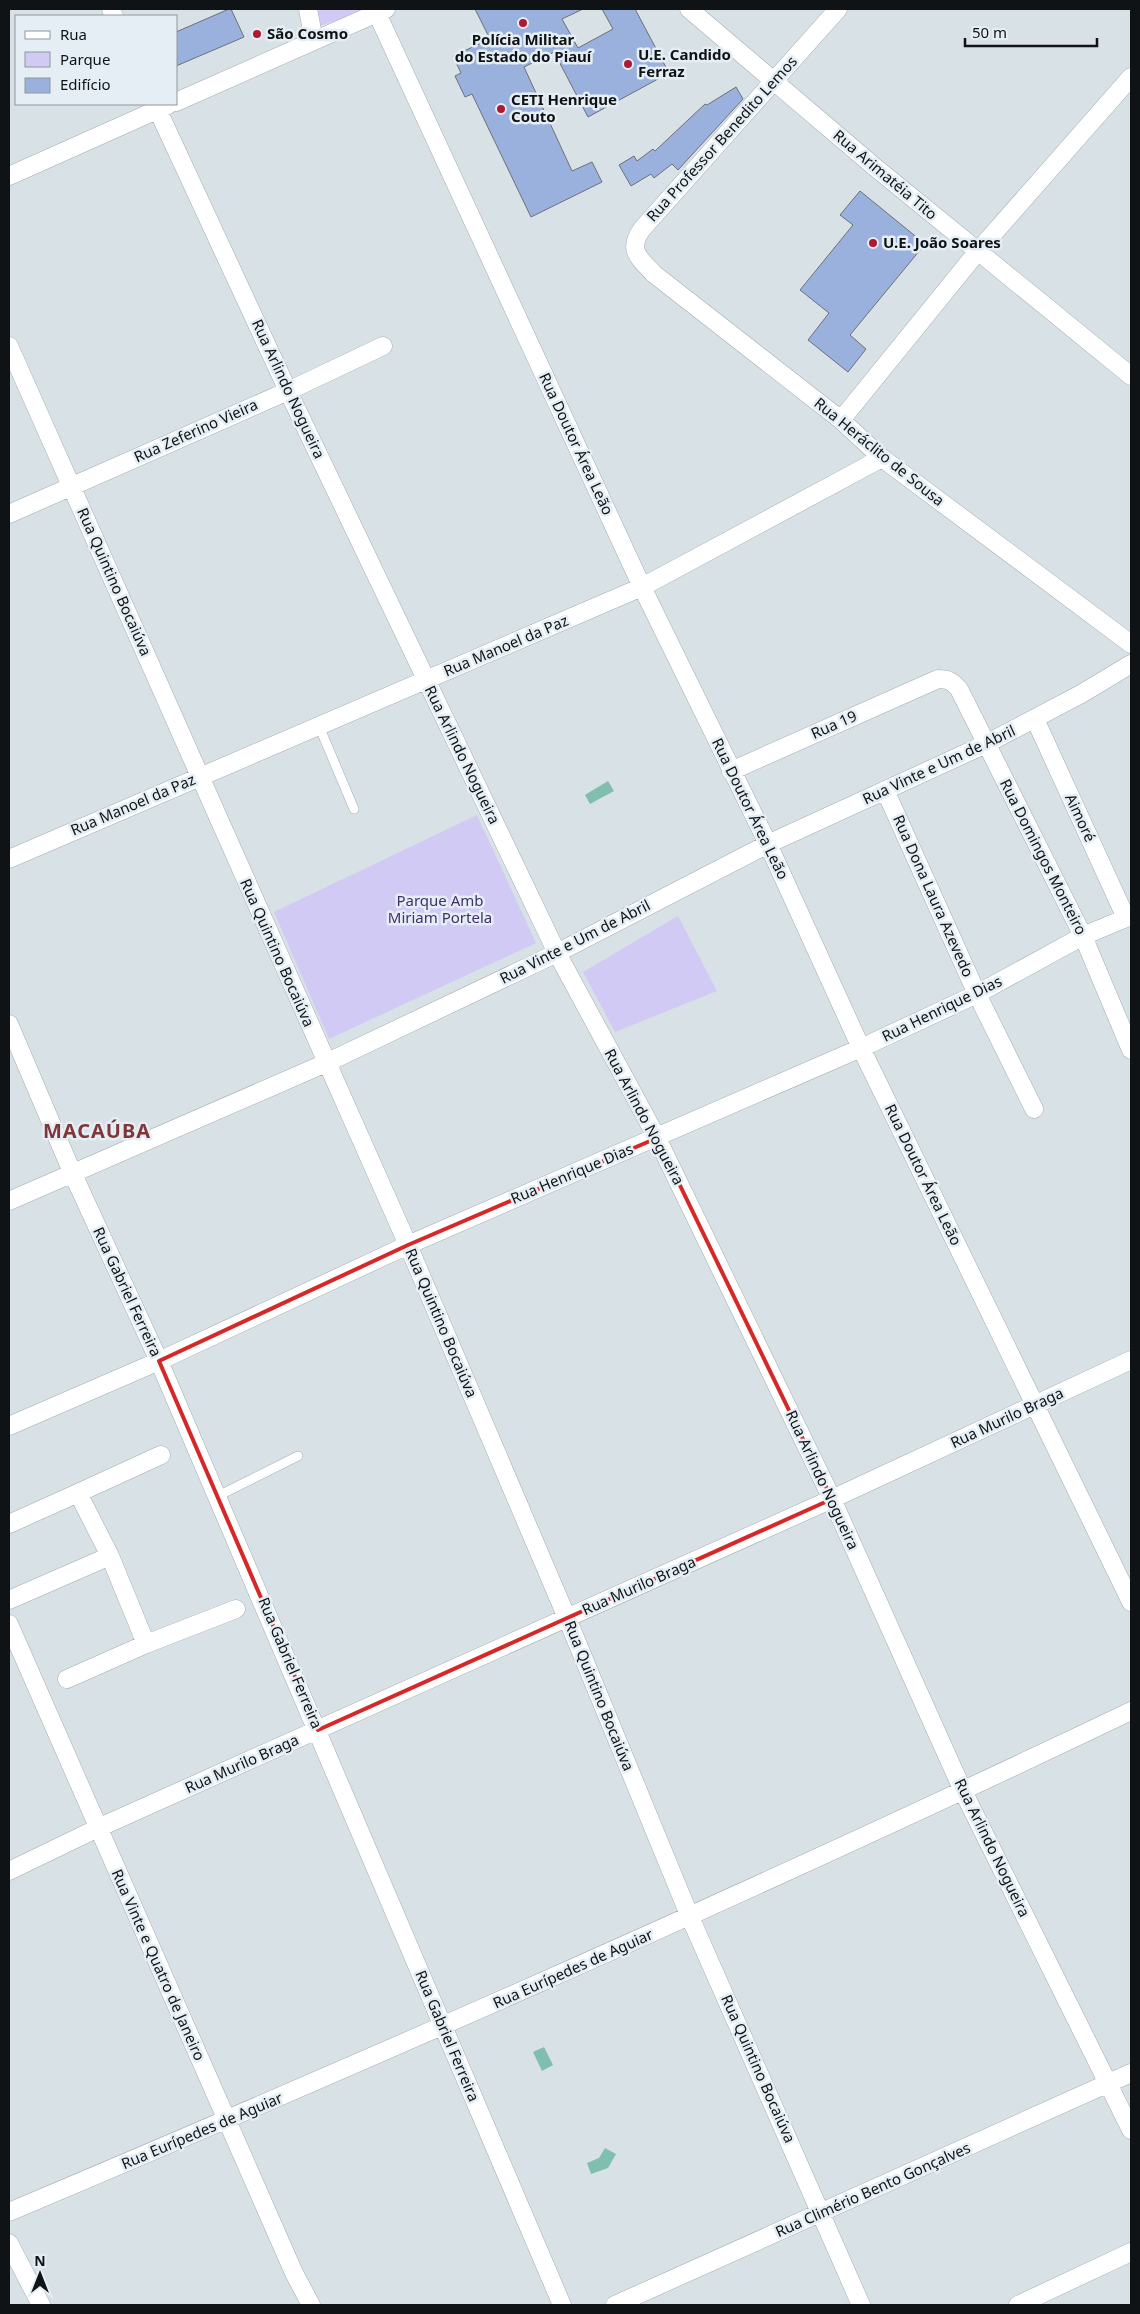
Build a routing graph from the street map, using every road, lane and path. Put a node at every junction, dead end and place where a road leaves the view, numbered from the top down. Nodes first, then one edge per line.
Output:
1 (308, 9) edge
2 (689, 9) edge
3 (838, 9) edge
4 (379, 10) edge
5 (314, 41) junction
6 (1131, 77) edge
7 (774, 82) junction
8 (178, 101) edge
9 (162, 106) edge
10 (9, 176) edge
11 (978, 251) junction
12 (654, 274) joint
13 (9, 346) edge
14 (382, 346) dead end
15 (1131, 376) edge
16 (288, 391) junction
17 (840, 420) junction
18 (882, 458) junction
19 (72, 486) junction
20 (9, 514) edge
21 (642, 587) junction
22 (1131, 644) edge
23 (1131, 664) edge
24 (938, 679) joint
25 (426, 680) junction
26 (1035, 719) junction
27 (319, 726) junction
28 (986, 744) junction
29 (731, 771) junction
30 (200, 776) junction
31 (885, 790) junction
32 (354, 810) dead end
33 (768, 844) junction
34 (9, 859) edge
35 (1128, 917) edge
36 (1083, 936) junction
37 (557, 953) junction
38 (977, 994) junction
39 (9, 1024) edge
40 (861, 1048) junction
41 (1131, 1050) edge
42 (326, 1063) junction
43 (1034, 1109) dead end
44 (657, 1138) junction
45 (72, 1172) junction
46 (9, 1201) edge
47 (408, 1245) junction
48 (1131, 1360) edge
49 (159, 1361) junction
50 (1036, 1406) junction
51 (9, 1426) edge
52 (160, 1455) dead end
53 (298, 1456) dead end
54 (78, 1493) junction
55 (218, 1496) junction
56 (832, 1499) junction
57 (9, 1524) edge
58 (110, 1556) junction
59 (9, 1600) edge
60 (1131, 1602) edge
61 (236, 1609) dead end
62 (567, 1618) junction
63 (9, 1624) edge
64 (146, 1644) junction
65 (67, 1679) dead end
66 (1131, 1711) edge
67 (318, 1730) junction
68 (963, 1791) junction
69 (98, 1828) junction
70 (9, 1871) edge
71 (690, 1917) junction
72 (443, 2027) junction
73 (1131, 2073) edge
74 (1108, 2083) junction
75 (227, 2120) junction
76 (1131, 2130) edge
77 (9, 2212) edge
78 (822, 2213) junction
79 (9, 2243) edge
80 (1131, 2252) edge
81 (41, 2305) edge
82 (311, 2305) edge
83 (562, 2305) edge
84 (615, 2305) edge
85 (861, 2305) edge
86 (1018, 2305) edge

1 - 5 street
2 - 7 street, Rua Arimatéia Tito
3 - 7 street, Rua Professor Benedito Lemos
4 - 5 street
4 - 21 street, Rua Doutor Área Leão
5 - 8 street
6 - 11 street
7 - 11 street, Rua Arimatéia Tito
7 - 12 street, Rua Professor Benedito Lemos
9 - 10 street
9 - 16 street, Rua Arlindo Nogueira
11 - 15 street, Rua Arimatéia Tito
11 - 17 street
12 - 17 street, Rua Heráclito de Sousa
13 - 19 street, Rua Quintino Bocaiúva
14 - 16 street, Rua Zeferino Vieira
16 - 19 street, Rua Zeferino Vieira
16 - 25 street, Rua Arlindo Nogueira
17 - 18 street, Rua Heráclito de Sousa
18 - 21 street, Rua Manoel da Paz
18 - 22 street, Rua Heráclito de Sousa
19 - 20 street, Rua Zeferino Vieira
19 - 30 street, Rua Quintino Bocaiúva
21 - 25 street, Rua Manoel da Paz
21 - 29 street, Rua Doutor Área Leão
23 - 26 street, Rua Vinte e Um de Abril
24 - 28 street, Rua Domingos Monteiro
24 - 29 street, Rua 19
25 - 27 street, Rua Manoel da Paz
25 - 37 street, Rua Arlindo Nogueira
26 - 28 street, Rua Vinte e Um de Abril
26 - 35 street, Aimoré
27 - 30 street, Rua Manoel da Paz
27 - 32 lane
28 - 31 street, Rua Vinte e Um de Abril
28 - 36 street, Rua Domingos Monteiro
29 - 33 street, Rua Doutor Área Leão
30 - 34 street, Rua Manoel da Paz
30 - 42 street, Rua Quintino Bocaiúva
31 - 33 street, Rua Vinte e Um de Abril
31 - 38 street, Rua Dona Laura Azevedo
33 - 37 street, Rua Vinte e Um de Abril
33 - 40 street, Rua Doutor Área Leão
35 - 36 street, Rua Henrique Dias
36 - 38 street, Rua Henrique Dias
36 - 41 street, Rua Domingos Monteiro
37 - 42 street, Rua Vinte e Um de Abril
37 - 44 street, Rua Arlindo Nogueira
38 - 40 street, Rua Henrique Dias
38 - 43 street, Rua Dona Laura Azevedo
39 - 45 street, Rua Gabriel Ferreira
40 - 44 street, Rua Henrique Dias
40 - 50 street, Rua Doutor Área Leão
42 - 45 street, Rua Vinte e Um de Abril
42 - 47 street, Rua Quintino Bocaiúva
44 - 47 street, Rua Henrique Dias
44 - 56 street, Rua Arlindo Nogueira
45 - 46 street, Rua Vinte e Um de Abril
45 - 49 street, Rua Gabriel Ferreira
47 - 49 street, Rua Henrique Dias
47 - 62 street, Rua Quintino Bocaiúva
48 - 50 street, Rua Murilo Braga
49 - 51 street, Rua Henrique Dias
49 - 55 street, Rua Gabriel Ferreira
50 - 56 street, Rua Murilo Braga
50 - 60 street, Rua Doutor Área Leão
52 - 54 street
53 - 55 lane
54 - 57 street
54 - 58 street
55 - 67 street, Rua Gabriel Ferreira
56 - 62 street, Rua Murilo Braga
56 - 68 street, Rua Arlindo Nogueira
58 - 59 street
58 - 64 street
61 - 64 street
62 - 67 street, Rua Murilo Braga
62 - 71 street, Rua Quintino Bocaiúva
63 - 69 street, Rua Vinte e Quatro de Janeiro
64 - 65 street
66 - 68 street, Rua Eurípedes de Aguiar
67 - 69 street, Rua Murilo Braga
67 - 72 street, Rua Gabriel Ferreira
68 - 71 street, Rua Eurípedes de Aguiar
68 - 74 street, Rua Arlindo Nogueira
69 - 70 street, Rua Murilo Braga
69 - 75 street, Rua Vinte e Quatro de Janeiro
71 - 72 street, Rua Eurípedes de Aguiar
71 - 78 street, Rua Quintino Bocaiúva
72 - 75 street, Rua Eurípedes de Aguiar
72 - 83 street, Rua Gabriel Ferreira
73 - 74 street, Rua Climério Bento Gonçalves
74 - 76 street, Rua Arlindo Nogueira
74 - 78 street, Rua Climério Bento Gonçalves
75 - 77 street, Rua Eurípedes de Aguiar
75 - 82 street, Rua Vinte e Quatro de Janeiro
78 - 84 street, Rua Climério Bento Gonçalves
78 - 85 street, Rua Quintino Bocaiúva
79 - 81 street
80 - 86 street

